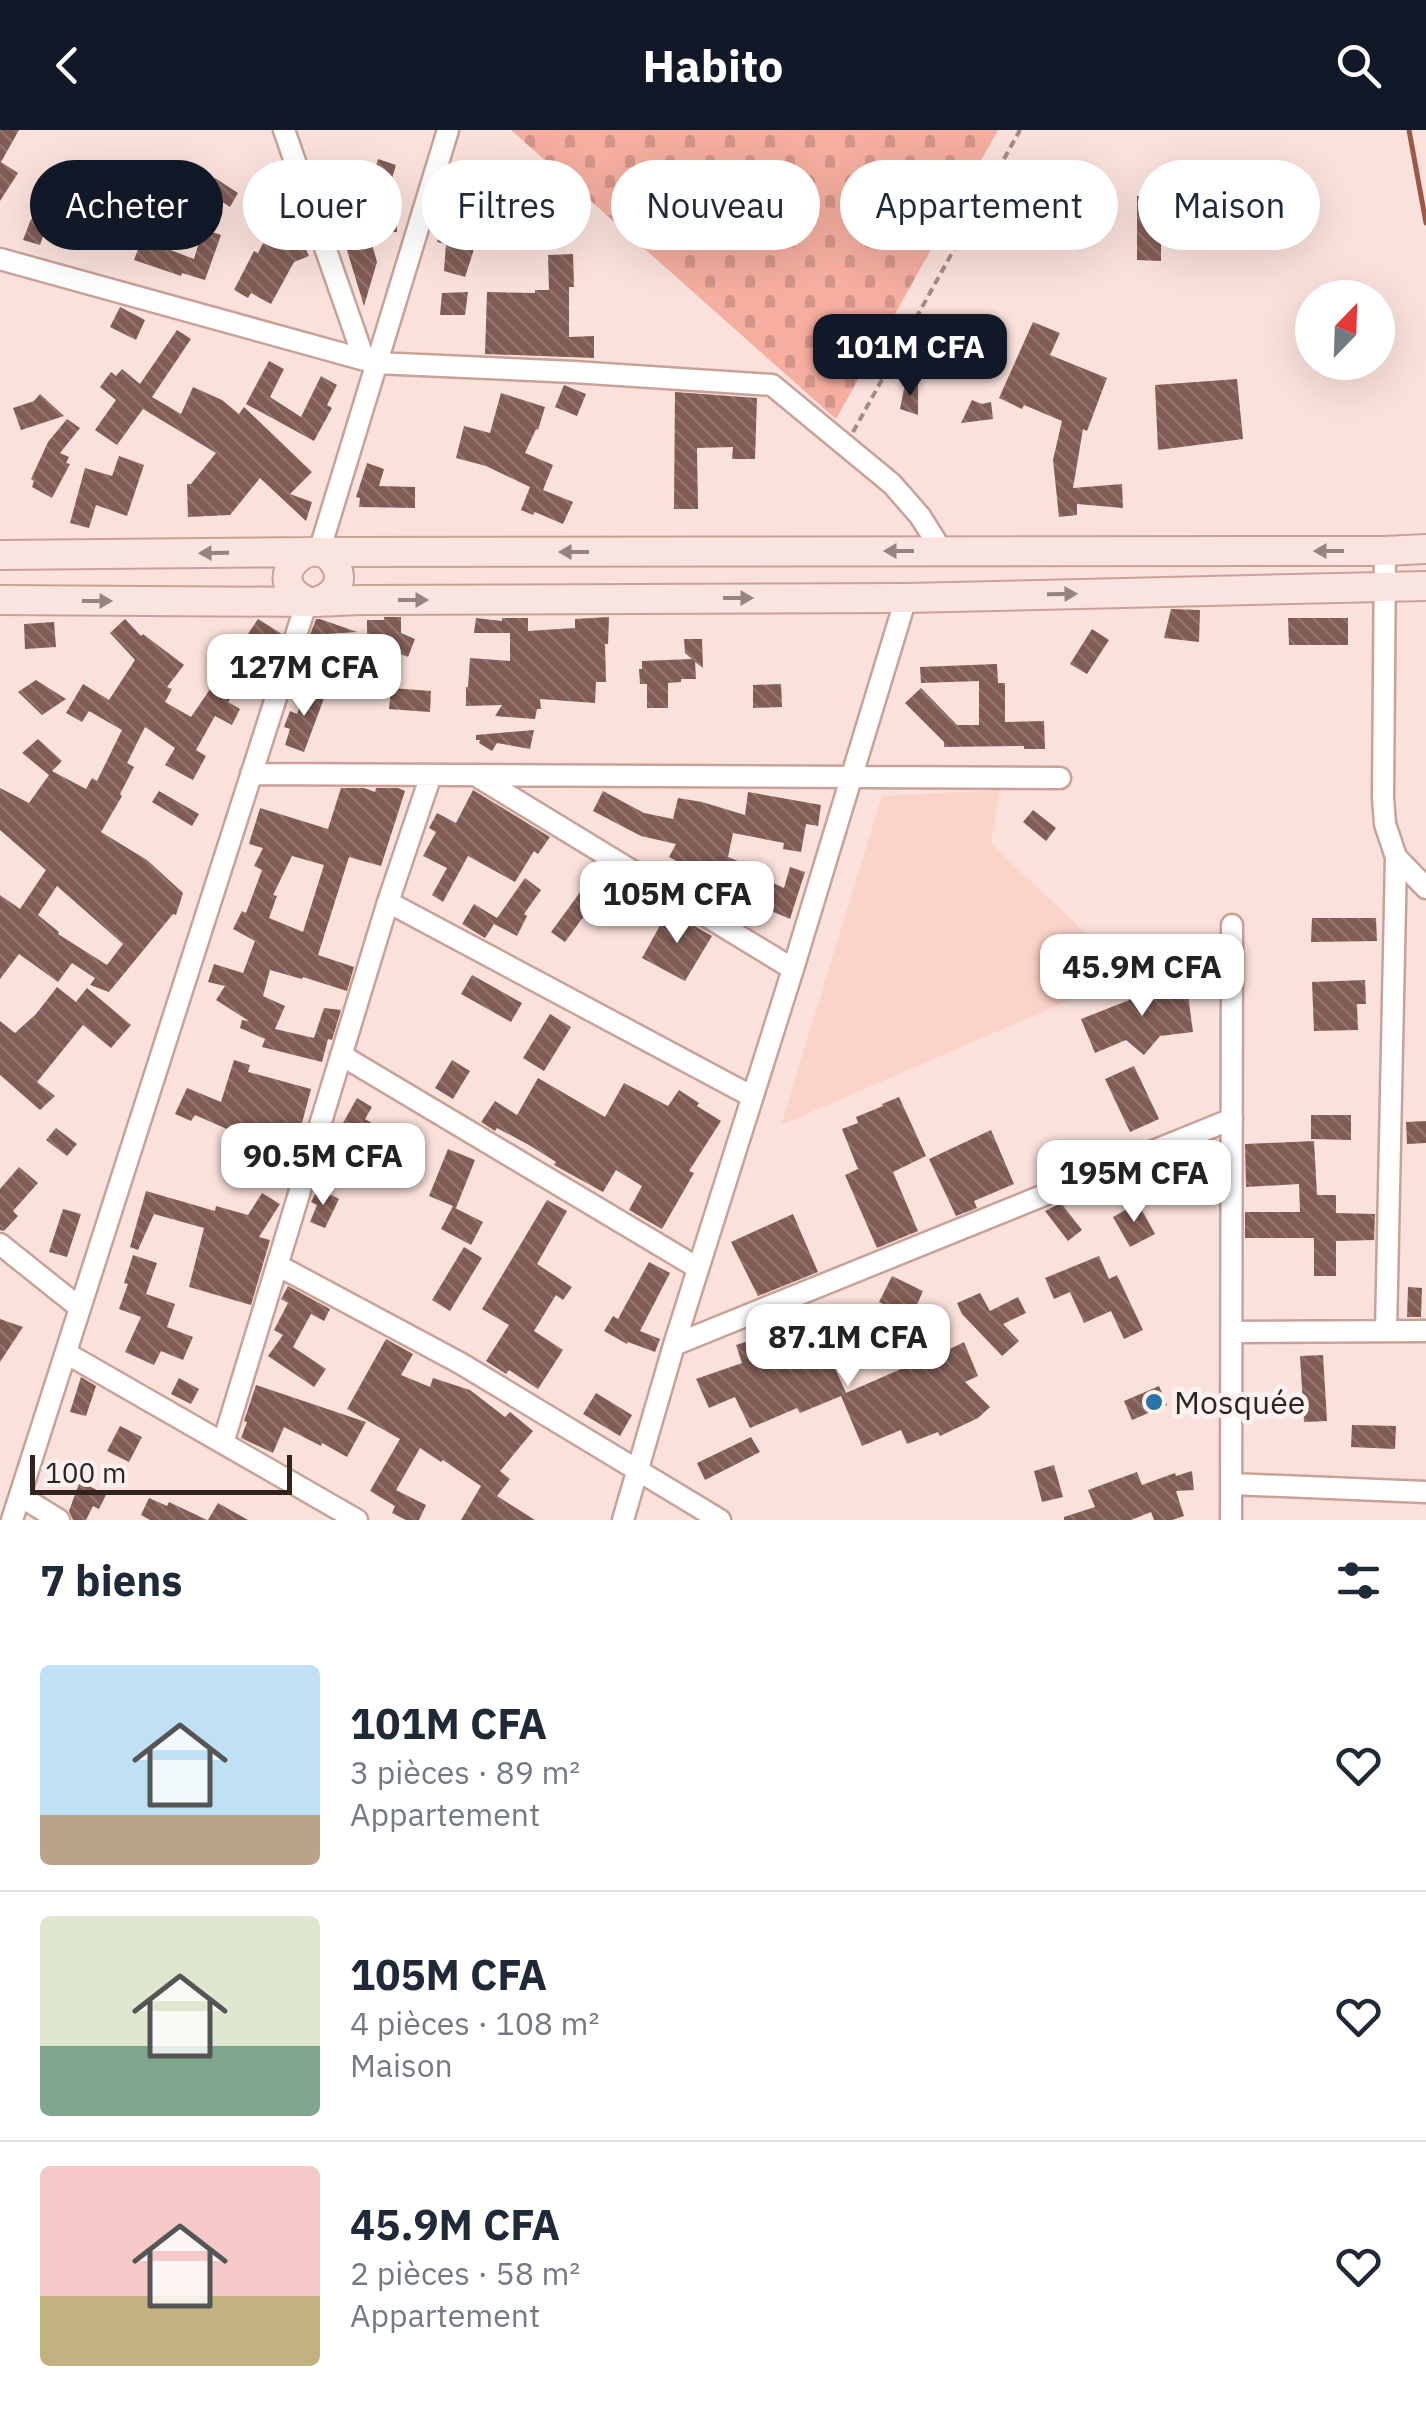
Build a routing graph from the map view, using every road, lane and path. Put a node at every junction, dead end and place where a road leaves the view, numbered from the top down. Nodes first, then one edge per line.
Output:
1 (284, 130) edge
2 (448, 130) edge
3 (1020, 130) edge
4 (0, 259) edge
5 (370, 361) junction
6 (846, 445) junction
7 (1426, 548) edge
8 (942, 550) junction
9 (1385, 551) junction
10 (315, 552) junction
11 (0, 555) edge
12 (1386, 586) junction
13 (1426, 586) edge
14 (906, 598) junction
15 (0, 600) edge
16 (311, 602) junction
17 (251, 774) junction
18 (431, 775) junction
19 (474, 775) junction
20 (850, 777) junction
21 (1060, 778) dead end
22 (1396, 856) junction
23 (1426, 888) edge
24 (388, 902) junction
25 (1232, 925) dead end
26 (793, 969) junction
27 (342, 1056) junction
28 (751, 1096) junction
29 (1232, 1119) junction
30 (0, 1244) edge
31 (279, 1266) junction
32 (698, 1268) junction
33 (80, 1308) junction
34 (1386, 1331) junction
35 (1426, 1331) edge
36 (1232, 1332) junction
37 (674, 1345) junction
38 (66, 1352) junction
39 (223, 1443) junction
40 (638, 1472) junction
41 (1232, 1484) junction
42 (1426, 1492) edge
43 (20, 1496) junction
44 (12, 1520) edge
45 (59, 1520) edge
46 (357, 1520) edge
47 (623, 1520) edge
48 (720, 1520) edge
49 (1232, 1520) edge

1 - 5 street
2 - 5 street
3 - 6 path
4 - 5 street
5 - 6 street
5 - 10 street
6 - 8 street
7 - 9 street
9 -> 8 street
8 -> 10 street
9 - 12 street
10 -> 11 street
10 - 16 street
12 - 13 street
14 -> 12 street
12 - 22 street
16 -> 14 street
14 - 20 street
15 -> 16 street
16 - 17 street
17 - 18 street
17 - 33 street
18 - 19 street
18 - 24 street
19 - 20 street
19 - 26 street
20 - 21 street
20 - 26 street
22 - 23 street
22 - 34 street
24 - 27 street
24 - 28 street
25 - 29 street
26 - 28 street
27 - 31 street
27 - 32 street
28 - 32 street
29 - 36 street
29 - 37 street
30 - 33 street
31 - 39 street
31 - 40 street
32 - 37 street
33 - 38 street
34 - 35 street
34 - 36 street
36 - 41 street
37 - 40 street
38 - 39 street
38 - 43 street
39 - 46 street
40 - 47 street
40 - 48 street
41 - 42 street
41 - 49 street
43 - 44 street
43 - 45 street

